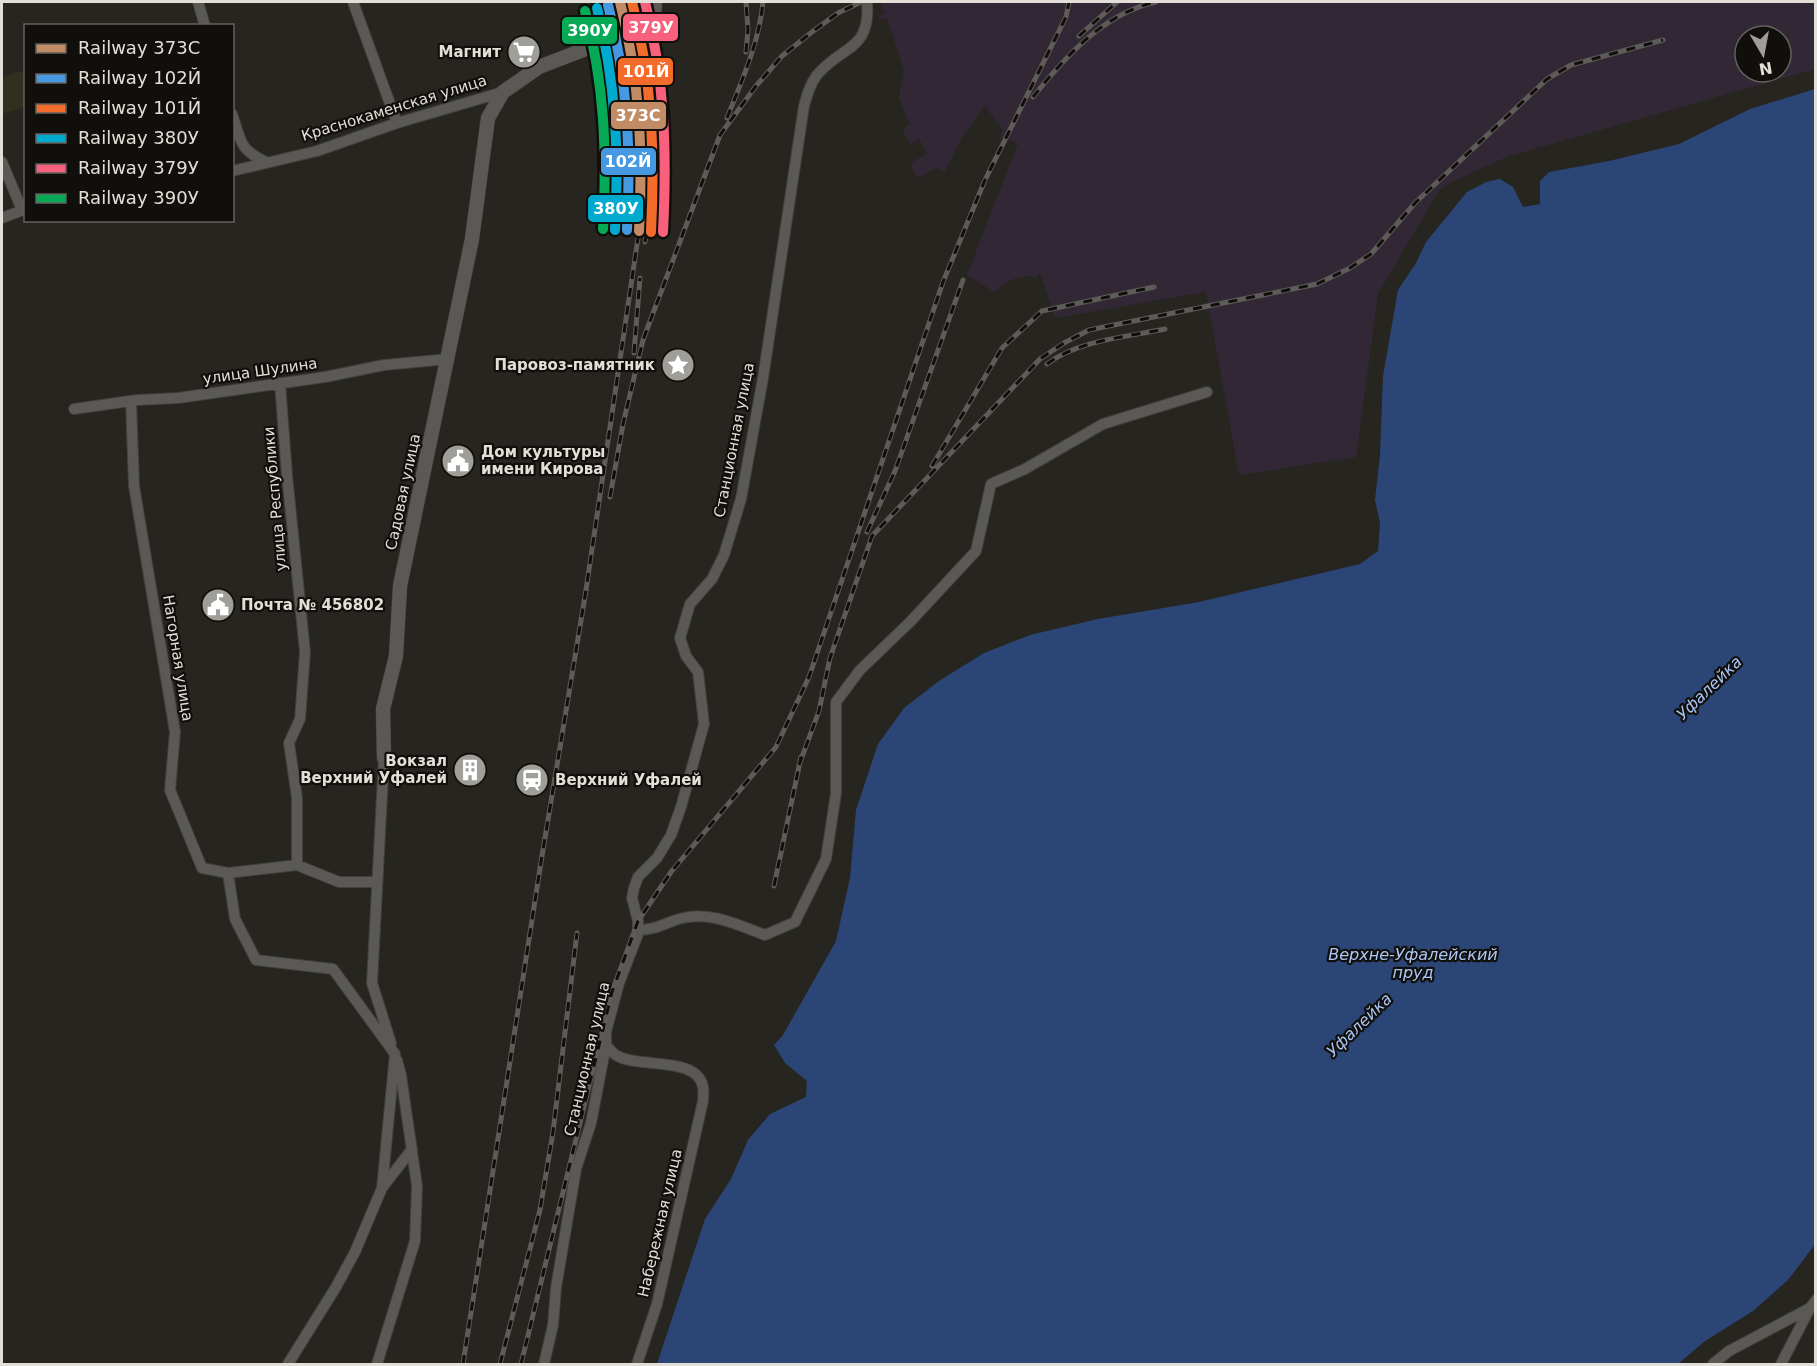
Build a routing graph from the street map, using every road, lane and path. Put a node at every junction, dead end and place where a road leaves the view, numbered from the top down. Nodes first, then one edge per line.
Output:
1 (198, 2) edge
2 (353, 2) edge
3 (655, 2) edge
4 (867, 2) edge
5 (205, 24) edge
6 (503, 92) junction
7 (234, 120) edge
8 (397, 123) junction
9 (2, 162) edge
10 (267, 162) junction
11 (234, 170) edge
12 (24, 210) edge
13 (2, 218) edge
14 (449, 359) junction
15 (280, 383) junction
16 (1207, 392) dead end
17 (131, 401) junction
18 (74, 409) dead end
19 (384, 758) joint
20 (297, 865) junction
21 (228, 873) junction
22 (377, 882) junction
23 (638, 930) junction
24 (606, 1045) junction
25 (395, 1054) junction
26 (412, 1149) junction
27 (382, 1188) junction
28 (1813, 1304) edge
29 (288, 1365) edge
30 (377, 1365) edge
31 (544, 1365) edge
32 (637, 1365) edge
33 (1713, 1365) edge
34 (1781, 1365) edge

1 - 5 street
2 - 8 street
3 - 6 street, Краснокаменская улица
4 - 23 street, Станционная улица
6 - 8 street, Краснокаменская улица
6 - 14 street, Садовая улица
7 - 10 street
8 - 10 street, Краснокаменская улица
9 - 12 street
10 - 11 street, Краснокаменская улица
12 - 13 street
14 - 15 street, улица Шулина
14 - 19 street, Садовая улица
15 - 17 street, улица Шулина
15 - 20 street, улица Республики
16 - 23 street
17 - 18 street, улица Шулина
17 - 21 street, Нагорная улица
19 - 22 street, Садовая улица
20 - 21 street
20 - 22 street
21 - 25 street
22 - 25 street, Садовая улица
23 - 24 street, Станционная улица
24 - 31 street, Станционная улица
24 - 32 street, Набережная улица
25 - 26 street
25 - 27 street
26 - 27 street
26 - 30 street
27 - 29 street
28 - 33 street
28 - 34 street

